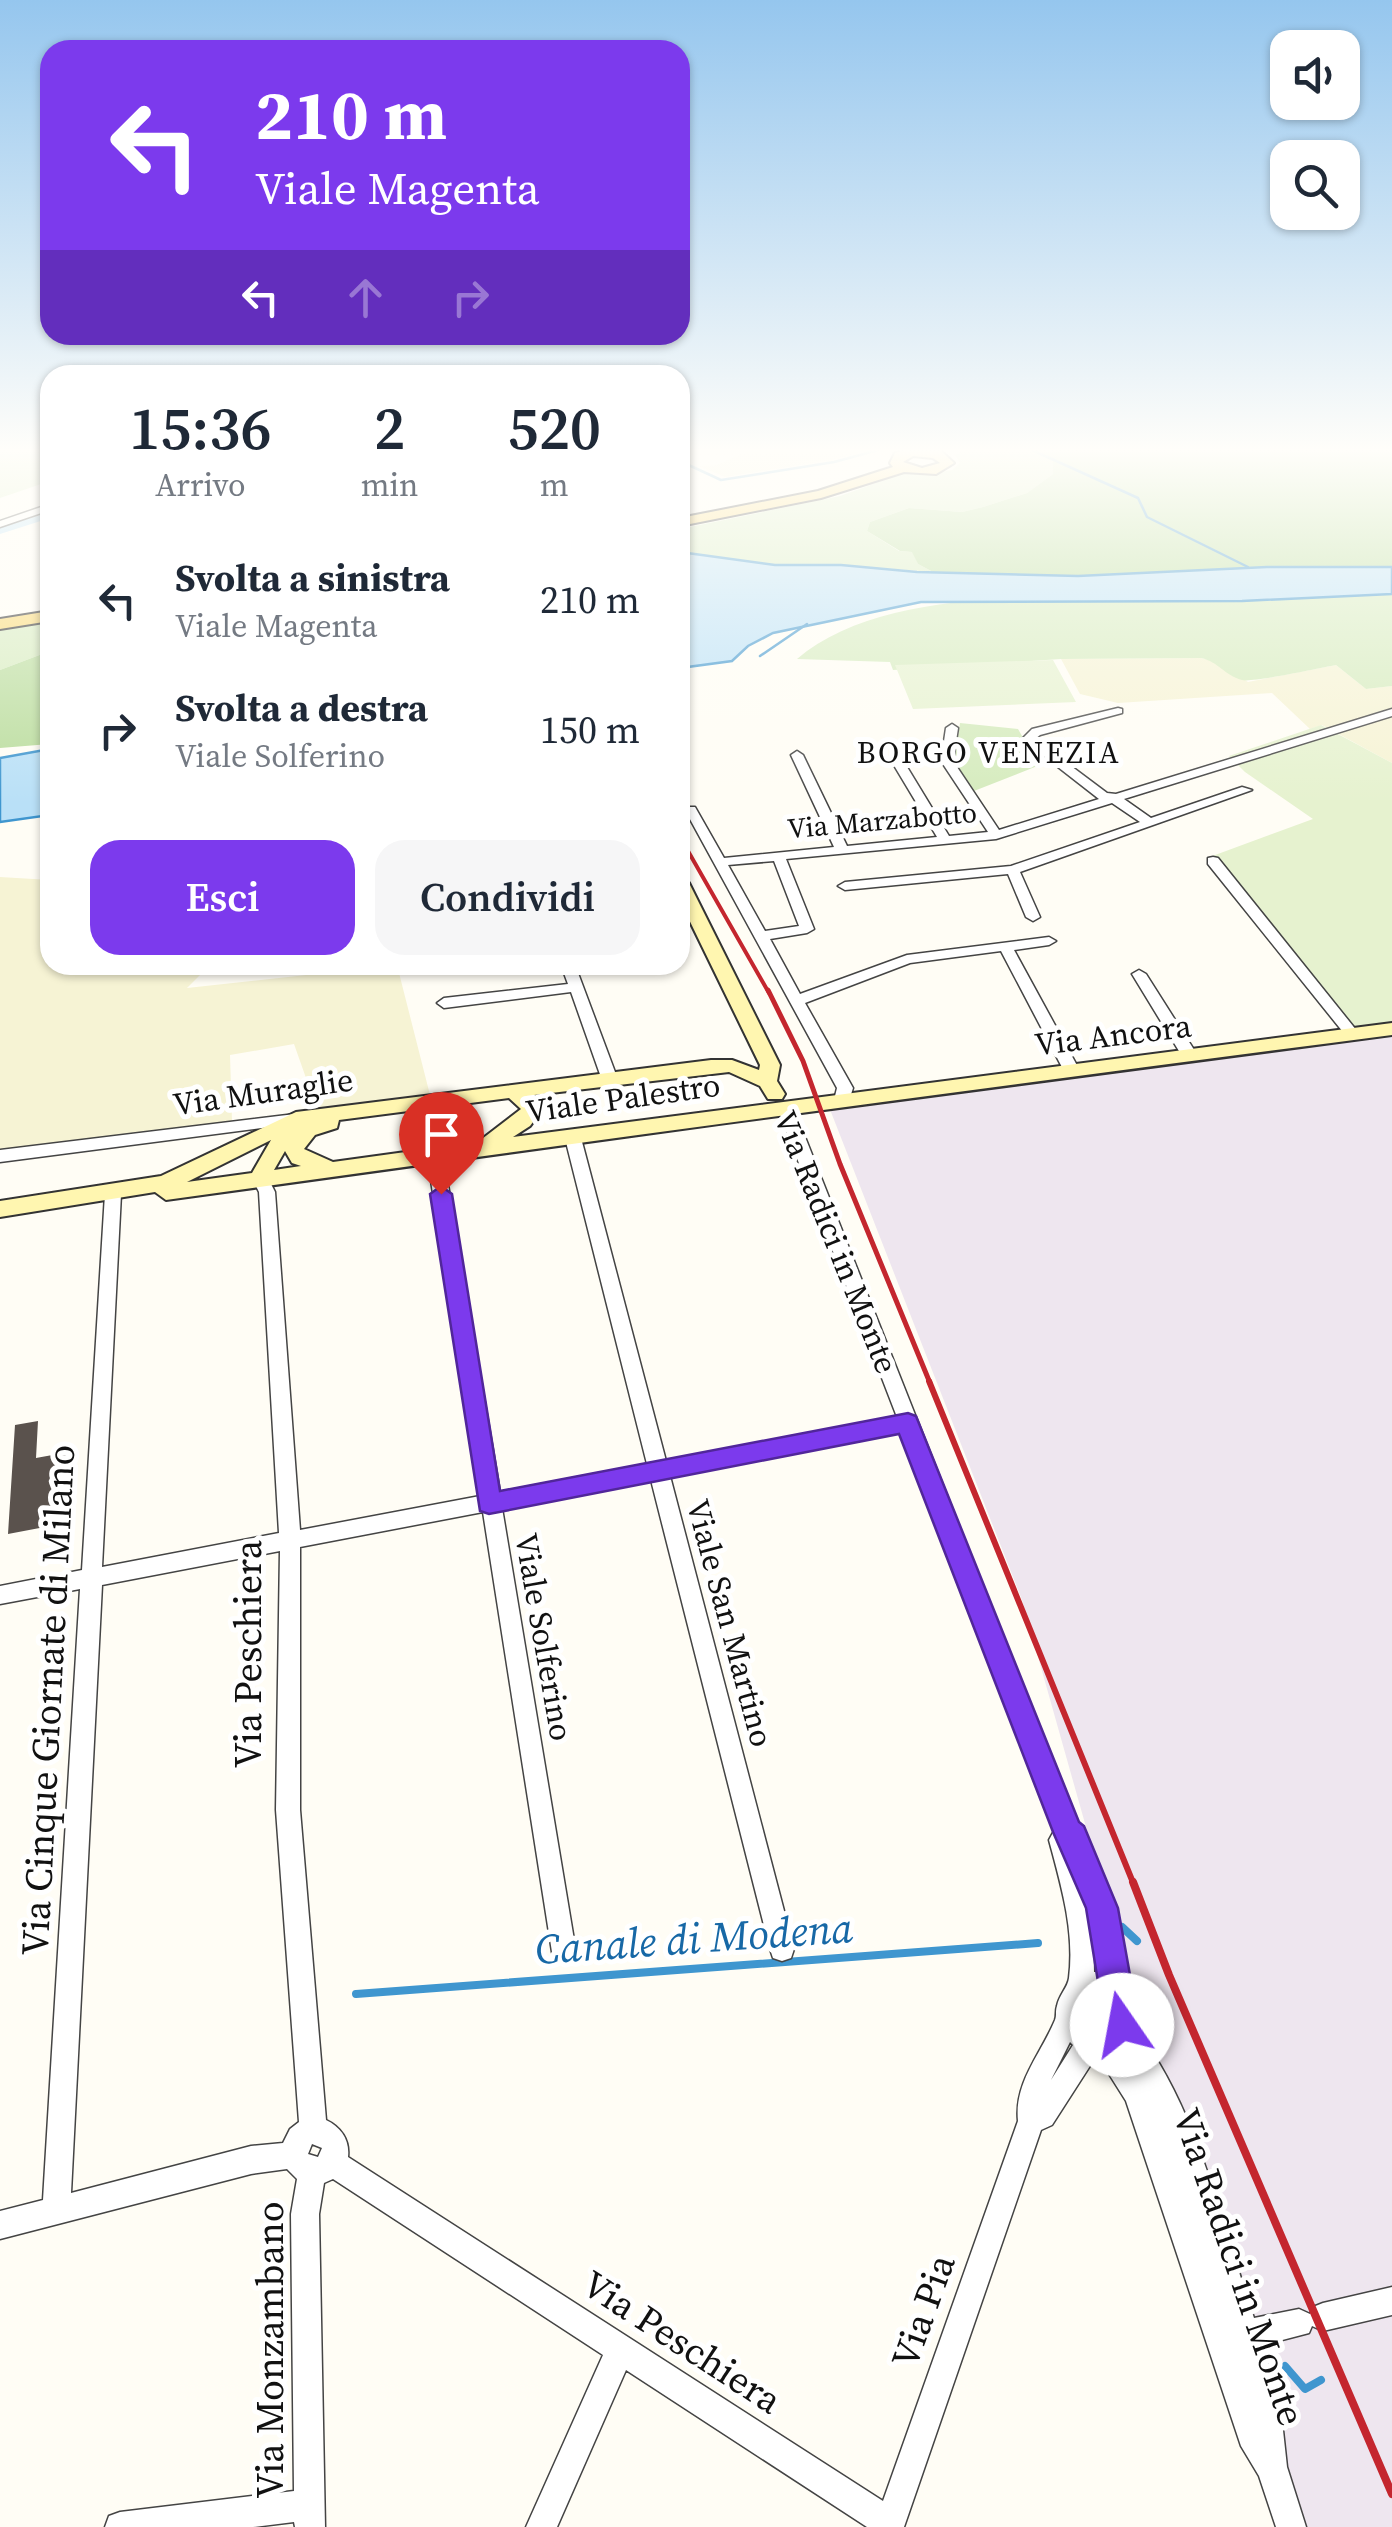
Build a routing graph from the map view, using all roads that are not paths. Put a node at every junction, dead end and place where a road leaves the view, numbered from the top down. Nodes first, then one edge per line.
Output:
1 (40, 618) edge
2 (0, 624) edge
3 (1118, 712) dead end
4 (1392, 712) edge
5 (952, 728) dead end
6 (797, 755) dead end
7 (898, 762) dead end
8 (1246, 790) dead end
9 (1109, 797) junction
10 (690, 810) dead end
11 (1148, 823) junction
12 (996, 835) junction
13 (945, 840) junction
14 (842, 849) junction
15 (778, 855) junction
16 (1213, 861) dead end
17 (719, 862) junction
18 (1013, 870) junction
19 (845, 886) dead end
20 (690, 905) edge
21 (1033, 918) dead end
22 (762, 936) junction
23 (1049, 941) dead end
24 (1006, 948) junction
25 (1139, 974) dead end
26 (572, 975) edge
27 (576, 987) junction
28 (799, 1000) junction
29 (444, 1004) dead end
30 (743, 1016) junction
31 (1392, 1029) edge
32 (1352, 1034) junction
33 (1190, 1056) junction
34 (711, 1066) junction
35 (1072, 1070) junction
36 (610, 1080) junction
37 (767, 1082) junction
38 (515, 1093) junction
39 (449, 1102) junction
40 (825, 1102) junction
41 (786, 1109) junction
42 (382, 1110) junction
43 (296, 1119) junction
44 (646, 1128) junction
45 (573, 1138) junction
46 (480, 1149) junction
47 (435, 1155) junction
48 (0, 1156) edge
49 (334, 1170) junction
50 (261, 1180) junction
51 (113, 1194) junction
52 (0, 1209) edge
53 (908, 1423) junction
54 (657, 1472) junction
55 (489, 1504) junction
56 (290, 1539) junction
57 (93, 1577) junction
58 (0, 1595) edge
59 (1068, 1832) junction
60 (782, 1949) dead end
61 (564, 1952) dead end
62 (1082, 1986) junction
63 (1114, 1995) junction
64 (1072, 2018) junction
65 (1105, 2036) junction
66 (1031, 2121) junction
67 (312, 2163) junction
68 (56, 2211) junction
69 (0, 2225) edge
70 (1392, 2301) edge
71 (1232, 2337) junction
72 (620, 2349) junction
73 (310, 2516) edge
74 (890, 2525) edge
75 (120, 2527) edge
76 (542, 2527) edge
77 (1291, 2527) edge

1 - 2 main road
3 - 9 street
4 - 9 street, Via Marzabotto
5 - 12 street
6 - 14 street
7 - 13 street
8 - 11 street
9 - 11 street
9 - 12 street, Via Marzabotto
10 - 17 street
11 - 18 street
12 - 13 street, Via Marzabotto
13 - 14 street, Via Marzabotto
14 - 15 street, Via Marzabotto
15 - 17 street, Via Marzabotto
15 - 22 street
16 - 32 street
17 - 22 street
18 - 19 street
18 - 21 street
20 - 30 main road, Via Radici in Monte
22 - 28 street
23 - 24 street
24 - 28 street
24 - 35 street
25 - 33 street
26 - 27 street
27 - 29 street
27 - 36 street
28 - 40 street
30 - 34 main road
30 - 37 main road, Via Radici in Monte
31 - 32 main road, Via Ancora
32 - 33 main road, Via Ancora
33 - 35 main road, Via Ancora
34 - 36 main road, Via Muraglie
34 - 37 main road, Via Muraglie
35 - 40 main road, Via Ancora
36 - 38 main road, Via Muraglie
37 - 41 main road, Via Radici in Monte
37 - 44 main road
38 - 39 main road, Via Muraglie
38 - 46 main road
39 - 42 main road, Via Muraglie
39 - 49 main road
40 - 41 main road, Via Ancora
41 - 44 main road, Viale Palestro
41 - 53 street, Via Radici in Monte
42 - 43 main road, Via Muraglie
42 - 50 main road
43 - 48 street, Via Muraglie
43 - 51 main road, Viale Palestro
44 - 45 main road, Viale Palestro
45 - 46 main road, Viale Palestro
45 - 54 street, Viale San Martino
46 - 47 main road, Viale Palestro
47 - 49 main road, Viale Palestro
47 - 55 street, Viale Solferino
49 - 50 main road, Viale Palestro
50 - 51 main road, Viale Palestro
50 - 56 street, Via Peschiera
51 - 52 main road, Viale Palestro
51 - 57 street, Via Cinque Giornate di Milano
53 - 54 street
53 - 59 street, Via Radici in Monte
54 - 55 street
54 - 60 street, Viale San Martino
55 - 56 street
55 - 61 street, Viale Solferino
56 - 57 street
56 - 67 street, Via Peschiera
57 - 58 street
57 - 68 street, Via Cinque Giornate di Milano
59 - 62 street, Via Radici in Monte
59 - 63 street, Via Radici in Monte
62 - 63 street
62 - 64 street, Via Radici in Monte
63 - 65 street, Via Radici in Monte
64 - 65 street, Via Radici in Monte
64 - 66 street, Via Pia
65 - 66 street, Via Pia
65 - 71 street, Via Radici in Monte
66 - 74 street, Via Pia
67 - 68 street
67 - 72 street, Via Peschiera
67 - 73 street, Via Monzambano
68 - 69 street
70 - 71 street
71 - 77 street, Via Radici in Monte
72 - 74 street, Via Peschiera
72 - 76 street
73 - 75 street

